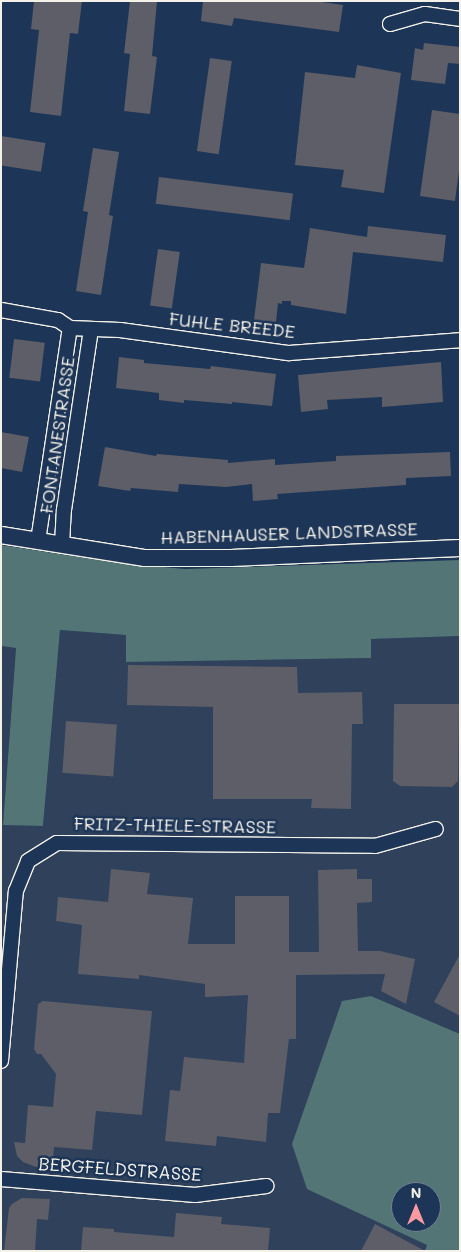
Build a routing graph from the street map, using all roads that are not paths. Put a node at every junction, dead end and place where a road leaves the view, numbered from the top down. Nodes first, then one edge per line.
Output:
1 (460, 19) edge
2 (390, 24) dead end
3 (1, 310) edge
4 (70, 328) junction
5 (91, 330) junction
6 (460, 340) edge
7 (1, 535) edge
8 (38, 541) junction
9 (62, 545) junction
10 (460, 548) edge
11 (436, 829) dead end
12 (1, 1061) edge
13 (1, 1179) edge
14 (266, 1186) dead end

1 - 2 street
3 - 4 street, FUHLE BREEDE
4 - 5 street, FUHLE BREEDE
4 - 8 street, FONTANESTRASSE
5 - 6 street, FUHLE BREEDE
5 - 9 street, FONTANESTRASSE
7 - 8 street, HABENHAUSER LANDSTRASSE
8 - 9 street, HABENHAUSER LANDSTRASSE
9 - 10 street, HABENHAUSER LANDSTRASSE
11 - 12 street, FRITZ-THIELE-STRASSE
13 - 14 street, BERGFELDSTRASSE

